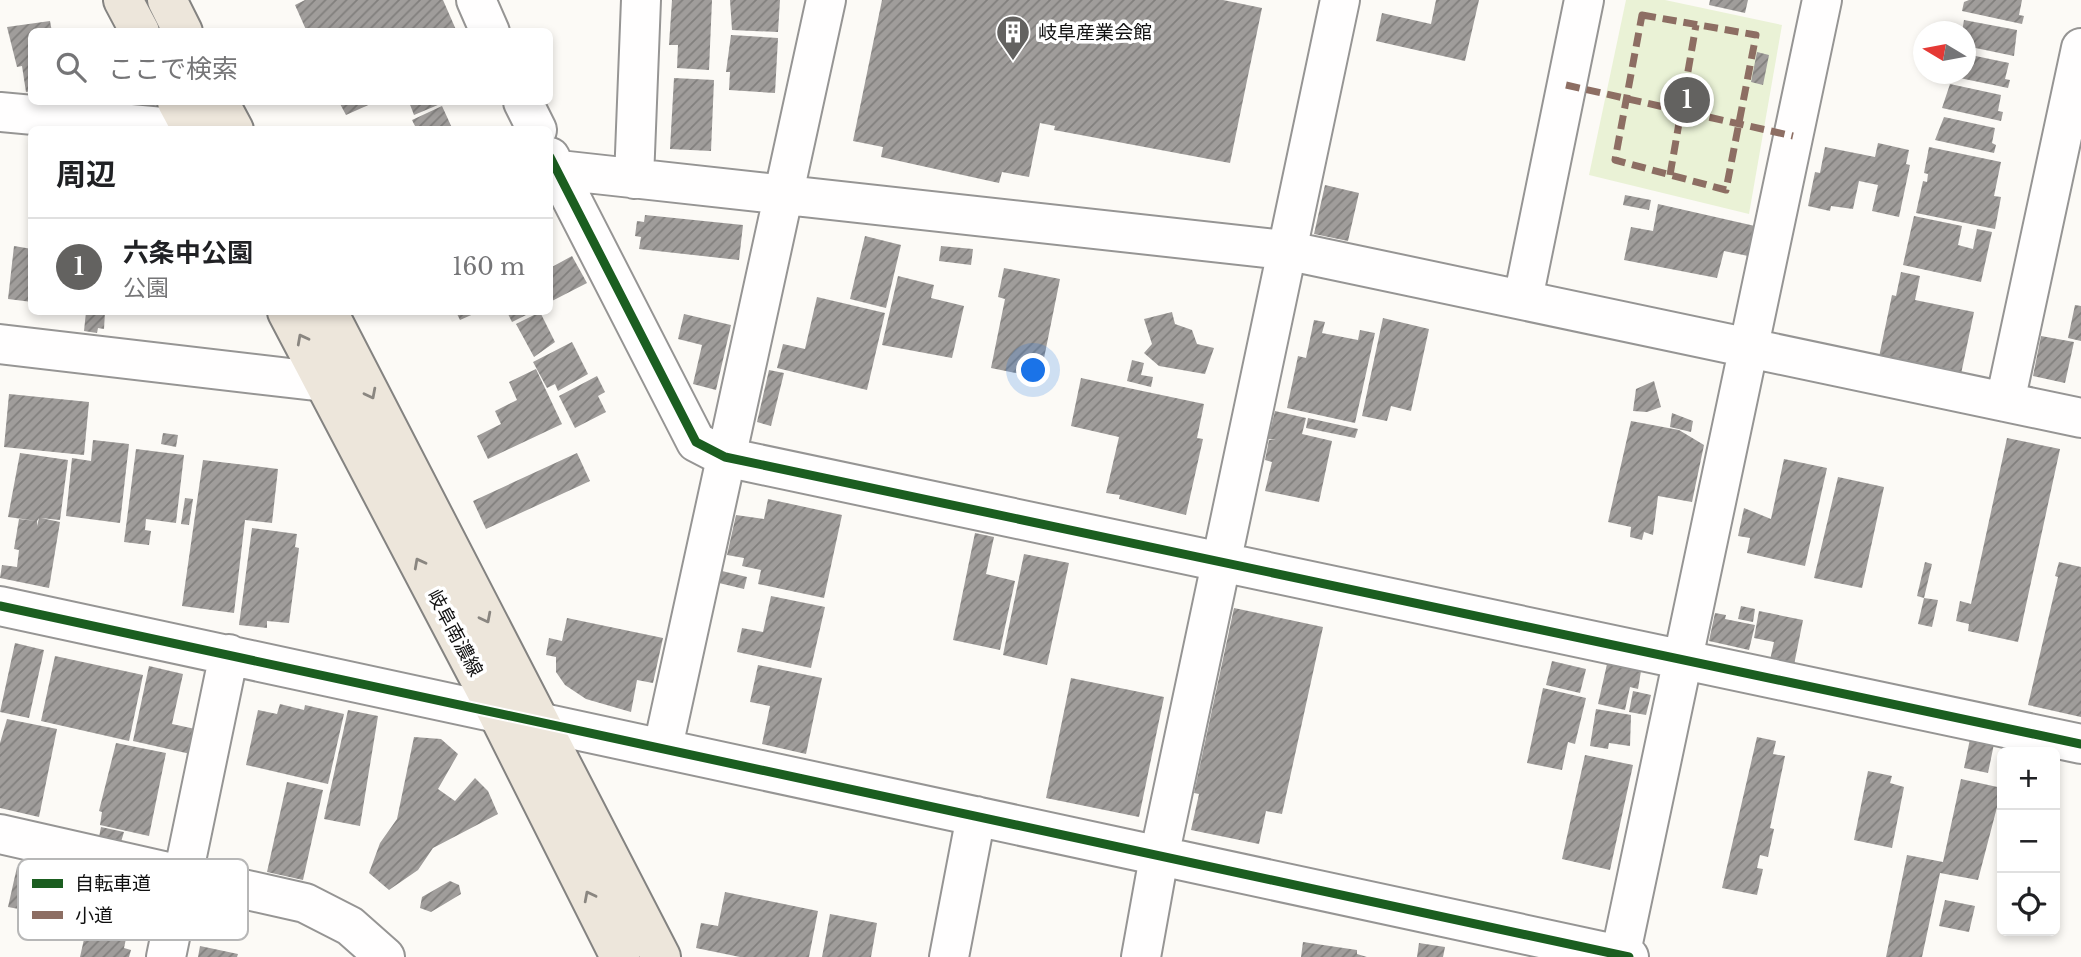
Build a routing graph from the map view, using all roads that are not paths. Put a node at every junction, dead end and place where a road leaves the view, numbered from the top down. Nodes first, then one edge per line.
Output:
1 (123, 0) edge
2 (167, 0) edge
3 (476, 0) edge
4 (641, 0) edge
5 (826, 0) edge
6 (1340, 0) edge
7 (1584, 0) edge
8 (1822, 0) edge
9 (138, 28) edge
10 (181, 28) edge
11 (489, 28) edge
12 (2081, 48) edge
13 (179, 105) edge
14 (221, 105) edge
15 (524, 105) edge
16 (0, 111) edge
17 (161, 126) edge
18 (191, 126) edge
19 (232, 126) edge
20 (535, 126) edge
21 (553, 165) edge
22 (553, 169) edge
23 (634, 179) junction
24 (782, 194) junction
25 (1285, 250) junction
26 (1522, 299) junction
27 (289, 315) edge
28 (330, 315) edge
29 (0, 345) edge
30 (1750, 349) junction
31 (324, 382) junction
32 (2005, 402) junction
33 (2081, 418) edge
34 (725, 457) junction
35 (1222, 562) junction
36 (0, 606) edge
37 (229, 654) junction
38 (1685, 661) junction
39 (497, 712) junction
40 (541, 722) junction
41 (2081, 744) edge
42 (663, 747) junction
43 (976, 816) junction
44 (0, 834) edge
45 (1159, 857) junction
46 (113, 859) edge
47 (184, 859) edge
48 (248, 890) edge
49 (1623, 956) edge
50 (385, 957) edge
51 (620, 957) edge
52 (660, 957) edge
53 (949, 957) edge
54 (1141, 957) edge

1 - 9 main road
2 - 10 main road
3 - 11 street
4 - 23 street
5 - 24 street
6 - 25 street
7 - 26 street
8 - 30 street
12 - 32 street
13 - 18 main road
14 - 19 main road
15 - 20 street
16 - 17 street
21 - 23 street
22 - 34 street
23 - 24 street
24 - 25 street
24 - 34 street
25 - 26 street
25 - 35 street
26 - 30 street
31 -> 27 main road, 岐阜南濃線
28 -> 40 main road, 岐阜南濃線
29 - 31 street
30 - 32 street
30 - 38 street
39 -> 31 main road, 岐阜南濃線
32 - 33 street
34 - 35 street
34 - 42 street
35 - 38 street
35 - 45 street
36 - 37 street
37 - 39 street
37 - 47 street
38 - 41 street
38 - 49 street
39 - 40 street
51 -> 39 main road, 岐阜南濃線
40 - 42 street
40 - 52 main road, 岐阜南濃線
42 - 43 street
43 - 45 street
43 - 53 street
44 - 46 street
45 - 49 street
45 - 54 street
48 - 50 street

